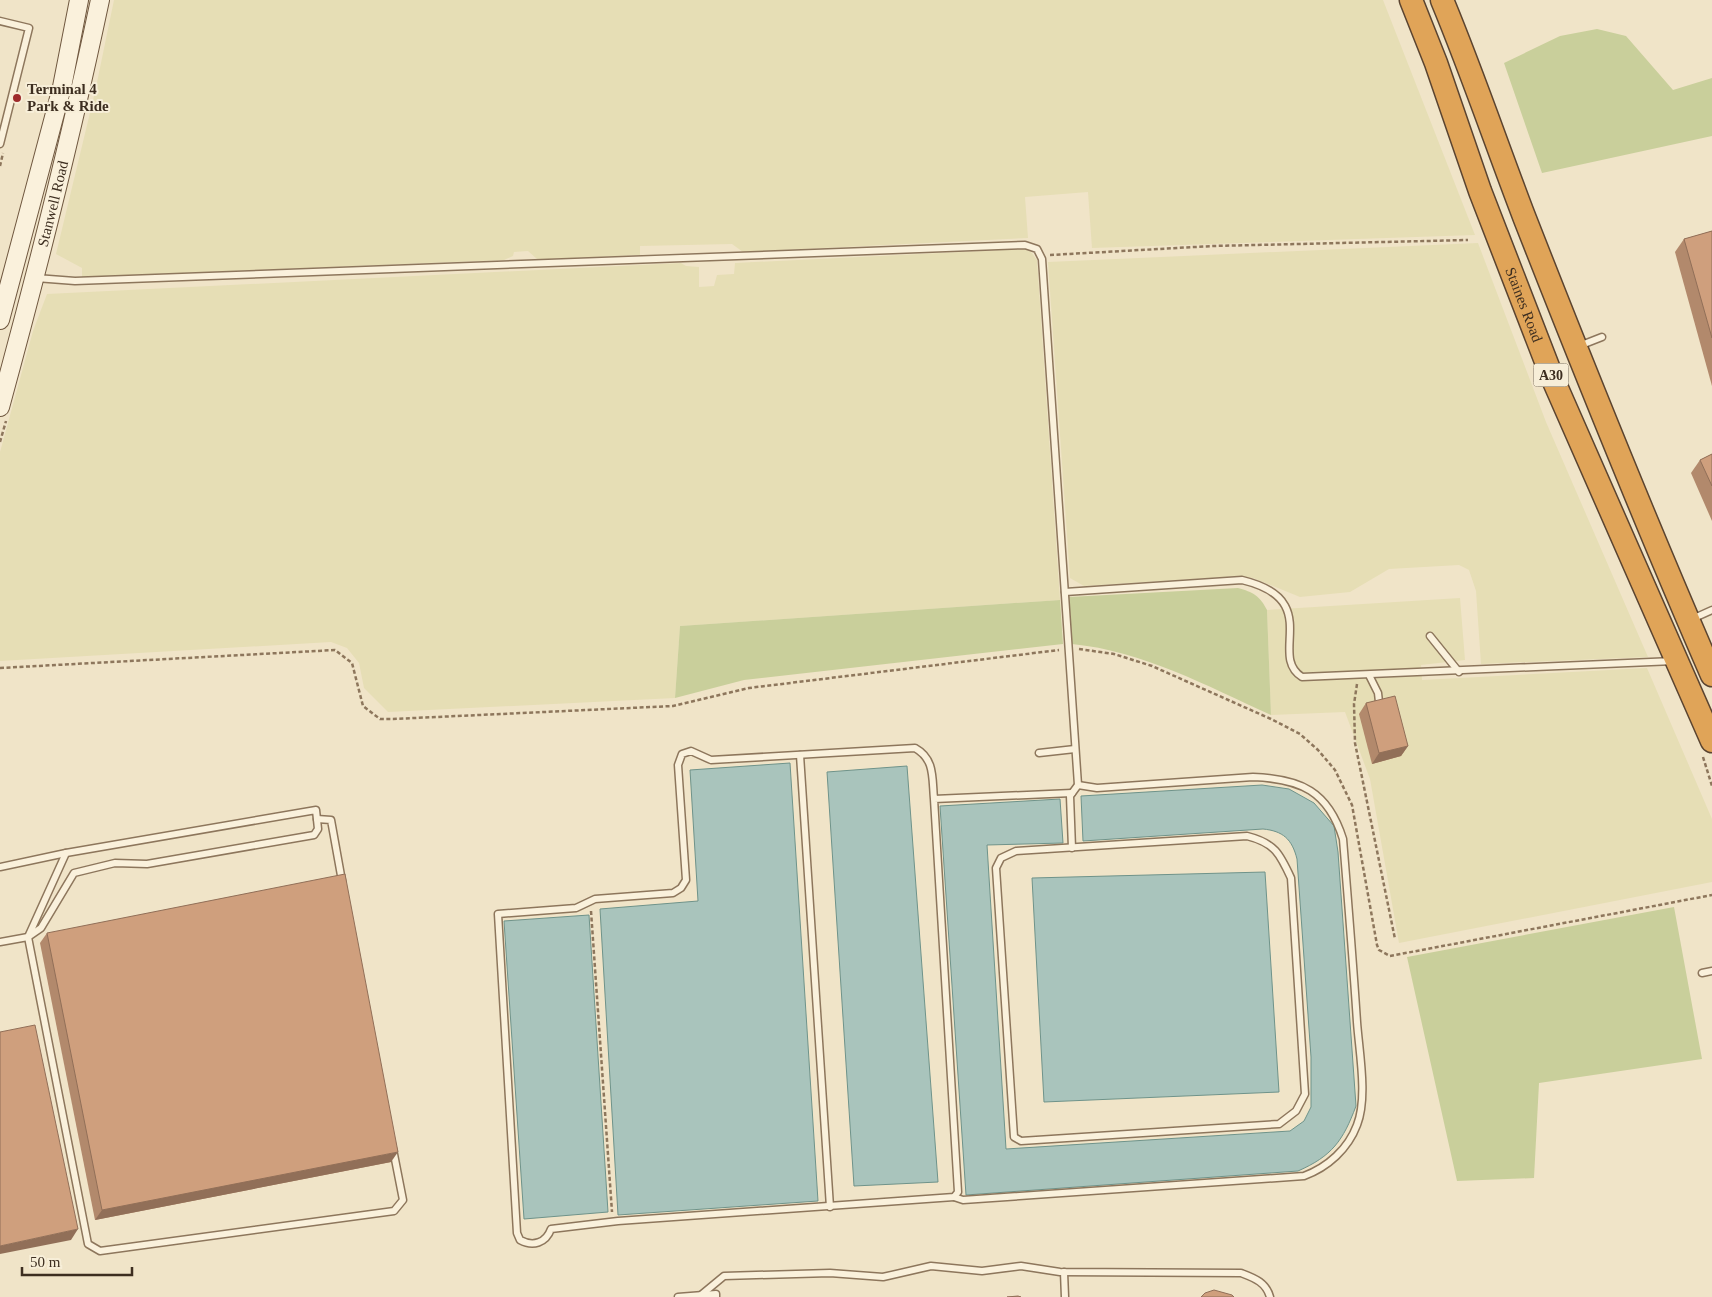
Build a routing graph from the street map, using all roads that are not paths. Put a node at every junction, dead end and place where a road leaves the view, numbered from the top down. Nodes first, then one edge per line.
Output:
1 (79, 0) edge
2 (100, 0) edge
3 (1411, 0) edge
4 (1442, 0) edge
5 (0, 21) edge
6 (0, 144) edge
7 (36, 278) junction
8 (0, 320) edge
9 (1602, 337) dead end
10 (1575, 347) junction
11 (0, 407) edge
12 (1065, 592) junction
13 (1712, 610) edge
14 (1688, 621) junction
15 (1430, 636) dead end
16 (1678, 661) junction
17 (1459, 672) junction
18 (1369, 675) junction
19 (1712, 675) edge
20 (1380, 702) edge
21 (1712, 741) edge
22 (1075, 749) junction
23 (1038, 753) dead end
24 (800, 755) junction
25 (1078, 784) junction
26 (1072, 794) junction
27 (934, 799) junction
28 (317, 819) junction
29 (1072, 848) junction
30 (66, 853) junction
31 (0, 867) edge
32 (344, 888) edge
33 (28, 937) junction
34 (0, 942) edge
35 (1712, 972) edge
36 (1702, 973) dead end
37 (392, 1142) edge
38 (954, 1197) junction
39 (830, 1207) junction
40 (1064, 1272) junction
41 (701, 1295) junction
42 (678, 1297) edge
43 (716, 1297) edge
44 (1065, 1297) edge
45 (1270, 1297) edge

1 - 8 street, Stanwell Road
2 - 7 street, Stanwell Road
3 - 16 highway, Staines Road / A30
4 - 10 highway, A30
5 - 6 lane
7 - 11 street, Stanwell Road
7 - 12 lane
9 - 10 lane
10 - 14 highway, A30
12 - 18 lane
12 - 22 lane
13 - 14 lane
14 - 19 highway, A30
15 - 17 lane
16 - 17 lane
16 - 21 highway, Staines Road / A30
17 - 18 lane
18 - 20 lane
22 - 23 lane
22 - 25 lane
24 - 27 lane
24 - 39 lane
24 - 39 lane
25 - 26 lane
25 - 38 lane
26 - 27 lane
26 - 29 lane
27 - 38 lane
28 - 30 lane
28 - 32 lane
28 - 33 lane
29 - 29 lane
30 - 31 lane
30 - 33 lane
33 - 34 lane
33 - 37 lane
35 - 36 lane
38 - 39 lane
40 - 41 lane
40 - 44 lane
40 - 45 lane
41 - 42 lane
41 - 43 lane

